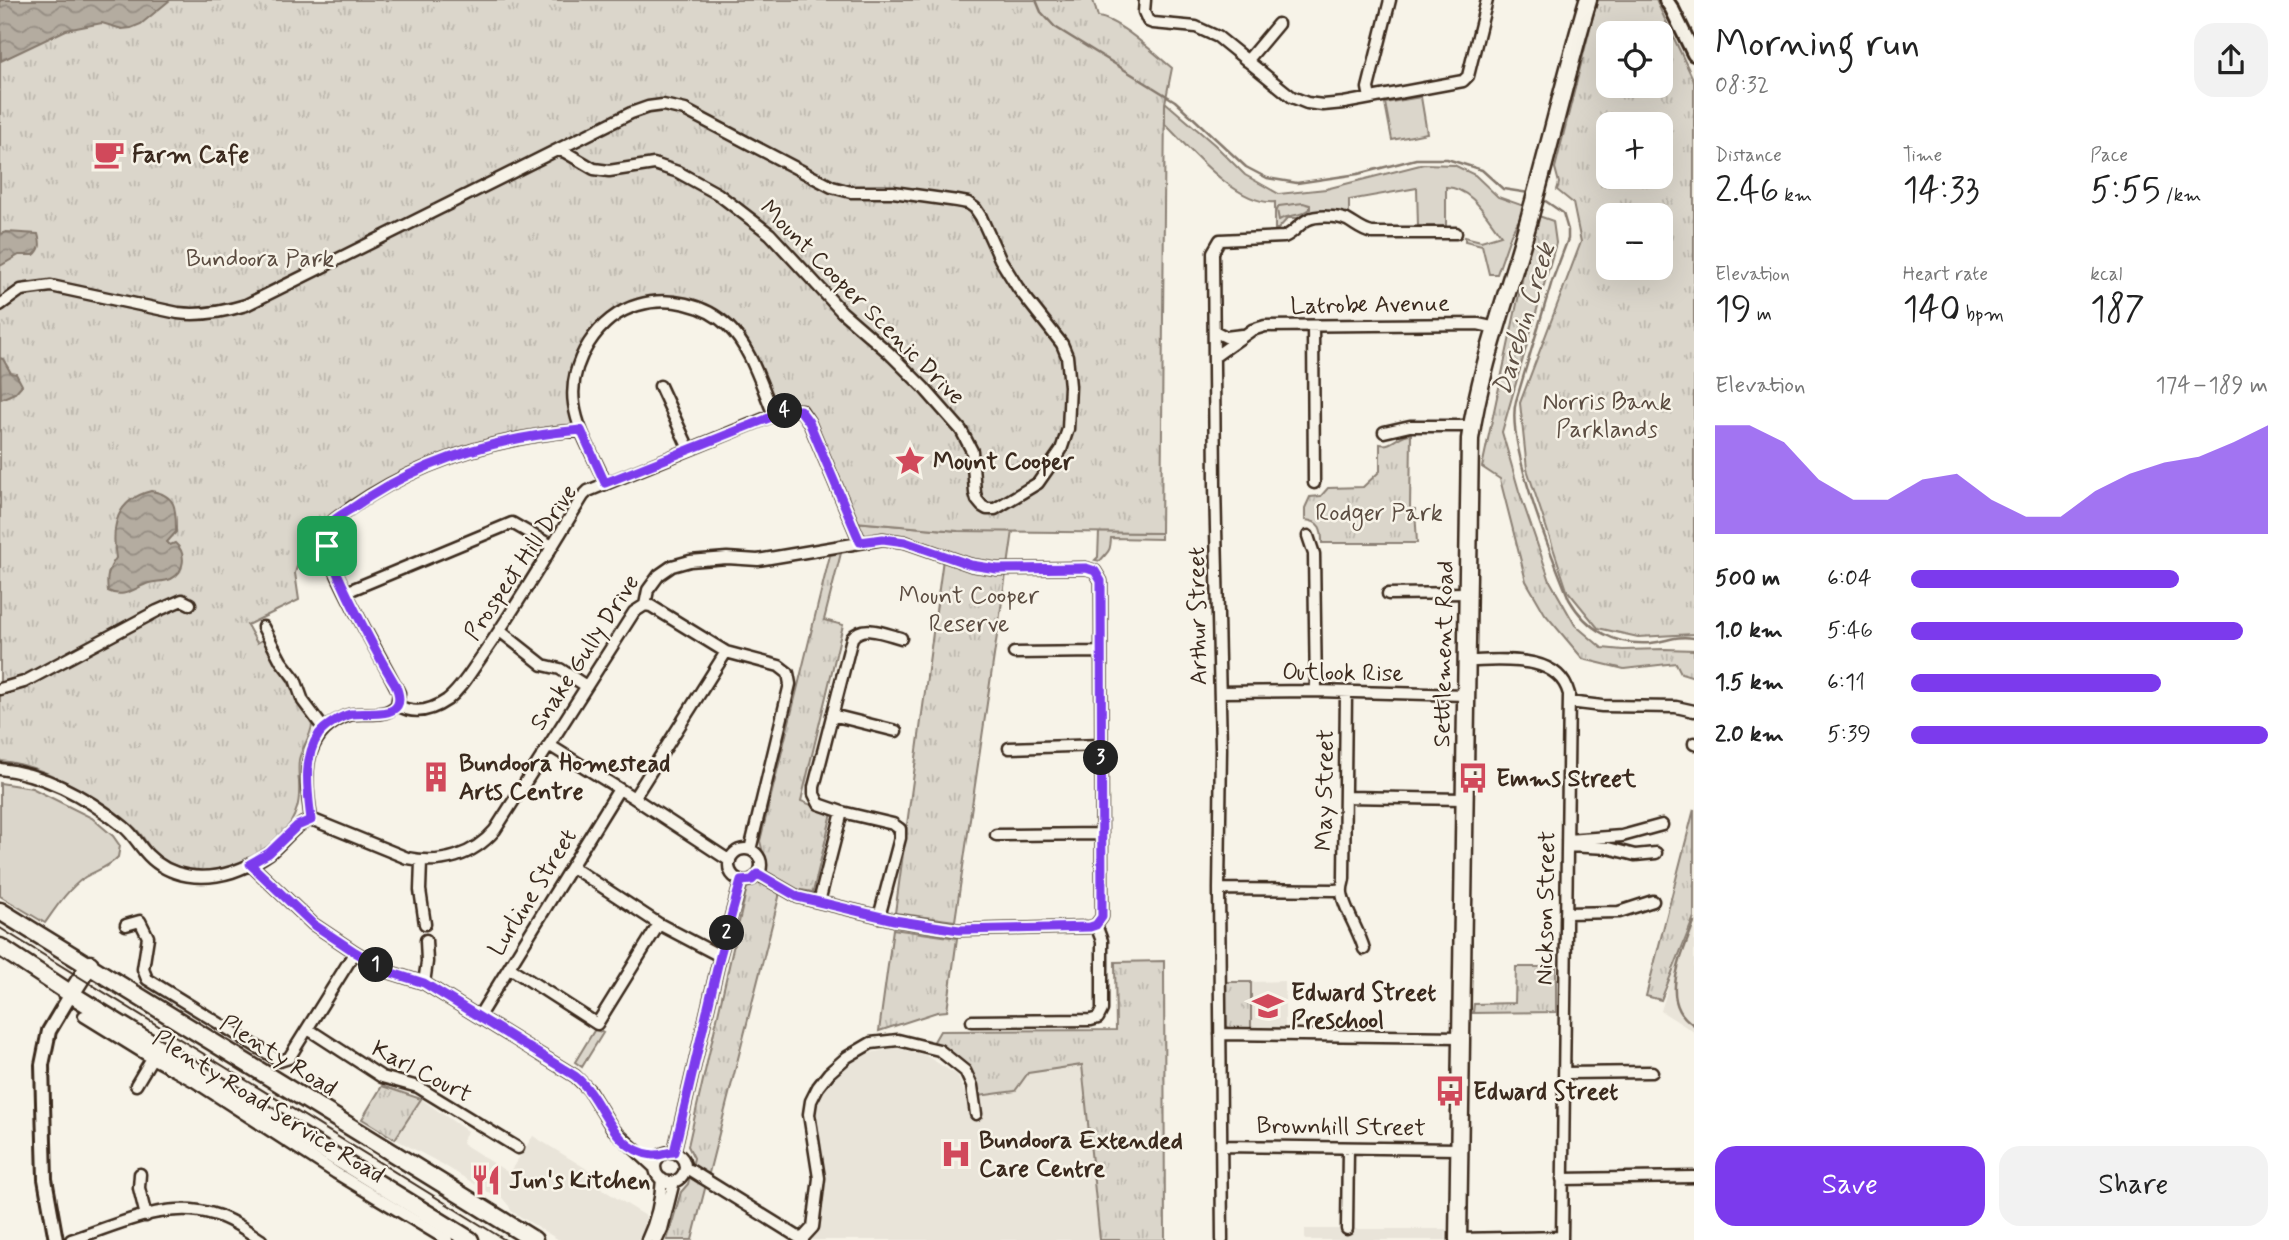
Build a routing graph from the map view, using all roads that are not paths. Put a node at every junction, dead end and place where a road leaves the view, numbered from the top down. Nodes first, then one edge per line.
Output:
1 (1145, 0) edge
2 (1390, 0) edge
3 (1487, 0) edge
4 (1588, 0) edge
5 (1669, 3) edge
6 (1278, 24) dead end
7 (1694, 54) edge
8 (1247, 61) junction
9 (1370, 98) junction
10 (558, 150) junction
11 (1456, 233) dead end
12 (0, 305) edge
13 (1313, 326) junction
14 (1496, 328) junction
15 (1214, 331) junction
16 (1246, 334) junction
17 (1214, 357) junction
18 (660, 386) dead end
19 (774, 415) junction
20 (1472, 426) junction
21 (581, 430) junction
22 (1384, 432) dead end
23 (689, 449) junction
24 (605, 483) junction
25 (1314, 484) dead end
26 (1308, 536) dead end
27 (860, 542) junction
28 (552, 546) junction
29 (346, 592) junction
30 (1467, 593) junction
31 (1388, 594) dead end
32 (190, 604) dead end
33 (645, 605) junction
34 (263, 627) dead end
35 (500, 631) junction
36 (901, 638) dead end
37 (726, 652) junction
38 (1100, 652) junction
39 (1014, 653) dead end
40 (1466, 660) junction
41 (586, 686) junction
42 (0, 689) edge
43 (1316, 691) junction
44 (1220, 692) junction
45 (1346, 692) junction
46 (1466, 695) junction
47 (1569, 702) junction
48 (397, 705) junction
49 (1694, 711) edge
50 (832, 715) junction
51 (324, 729) junction
52 (896, 731) dead end
53 (1101, 745) junction
54 (549, 746) junction
55 (1009, 748) dead end
56 (0, 768) edge
57 (619, 789) junction
58 (1346, 797) junction
59 (634, 798) junction
60 (1464, 799) junction
61 (842, 812) junction
62 (311, 820) junction
63 (1662, 825) dead end
64 (1102, 834) junction
65 (996, 835) dead end
66 (1567, 843) junction
67 (750, 850) junction
68 (1656, 853) dead end
69 (421, 861) junction
70 (730, 861) junction
71 (250, 864) junction
72 (572, 867) junction
73 (758, 874) junction
74 (741, 881) junction
75 (1219, 889) junction
76 (1342, 889) junction
77 (1653, 901) dead end
78 (820, 902) junction
79 (0, 911) edge
80 (1566, 913) junction
81 (879, 917) junction
82 (425, 924) dead end
83 (659, 924) junction
84 (127, 925) dead end
85 (1096, 925) junction
86 (426, 940) dead end
87 (0, 947) edge
88 (1364, 949) dead end
89 (355, 952) junction
90 (720, 956) junction
91 (90, 964) junction
92 (510, 968) junction
93 (424, 983) junction
94 (71, 993) junction
95 (84, 1016) dead end
96 (108, 1016) junction
97 (479, 1016) junction
98 (972, 1021) dead end
99 (308, 1029) junction
100 (112, 1033) junction
101 (1220, 1034) junction
102 (1461, 1037) junction
103 (152, 1058) junction
104 (1652, 1072) dead end
105 (1564, 1073) junction
106 (136, 1085) dead end
107 (976, 1114) dead end
108 (1222, 1146) junction
109 (1348, 1147) junction
110 (517, 1149) dead end
111 (1459, 1149) junction
112 (639, 1152) junction
113 (674, 1152) junction
114 (660, 1155) junction
115 (655, 1167) junction
116 (685, 1170) junction
117 (140, 1174) dead end
118 (1694, 1177) edge
119 (662, 1179) junction
120 (1562, 1179) junction
121 (674, 1181) junction
122 (408, 1209) junction
123 (146, 1216) junction
124 (1348, 1229) dead end
125 (1562, 1238) edge
126 (1458, 1239) edge
127 (56, 1240) edge
128 (71, 1240) edge
129 (261, 1240) edge
130 (447, 1240) edge
131 (470, 1240) edge
132 (534, 1240) edge
133 (647, 1240) edge
134 (657, 1240) edge
135 (803, 1240) edge
136 (1222, 1240) edge

1 - 8 street
2 - 9 street
3 - 9 street
4 - 14 main road, Settlement Road
5 - 7 street
6 - 8 street
8 - 9 street
10 - 10 street, Mount Cooper Scenic Drive
10 - 12 street
11 - 15 street, Arthur Street
13 - 14 street, Latrobe Avenue
13 - 16 street, Latrobe Avenue
13 - 25 street
14 - 20 main road, Settlement Road
15 - 16 street, Latrobe Avenue
15 - 17 street, Arthur Street
16 - 17 street, Latrobe Avenue
17 - 44 street, Arthur Street
18 - 23 street
19 - 21 street
19 - 23 street, Prospect Hill Drive
19 - 27 street, Prospect Hill Drive
20 - 22 street
20 - 30 main road, Settlement Road
21 - 24 street
21 - 29 street
23 - 24 street, Prospect Hill Drive
24 - 28 street, Prospect Hill Drive
26 - 43 street
27 - 33 street, Snake Gully Drive
27 - 38 street, Snake Gully Drive
28 - 29 street
28 - 35 street, Prospect Hill Drive
29 - 48 street
30 - 31 street
30 - 40 main road, Settlement Road
32 - 42 street
33 - 37 street
33 - 41 street, Snake Gully Drive
34 - 51 street
35 - 41 street
35 - 48 street, Prospect Hill Drive
36 - 50 street
37 - 59 street
37 - 67 street
38 - 39 street
38 - 53 street
40 - 46 main road, Settlement Road
40 - 47 street, Nickson Street
41 - 54 street, Snake Gully Drive
43 - 44 street, Outlook Rise
43 - 45 street, Outlook Rise
44 - 75 street, Arthur Street
45 - 46 street, Outlook Rise
45 - 58 street, May Street
46 - 60 main road, Settlement Road
47 - 49 street
47 - 66 street, Nickson Street
48 - 51 street, Prospect Hill Drive
50 - 52 street
50 - 61 street
51 - 62 street
53 - 55 street
53 - 64 street
54 - 57 street
54 - 69 street, Snake Gully Drive
56 - 71 street
57 - 59 street
57 - 72 street, Lurline Street
58 - 60 street
58 - 76 street, May Street
59 - 70 street
60 - 102 main road, Settlement Road
61 - 78 street
61 - 81 street
62 - 69 street, Snake Gully Drive
62 - 71 street
63 - 66 street
64 - 65 street
64 - 85 street
66 - 68 street
66 - 80 street, Nickson Street
67 - 70 street
67 - 73 street
69 - 82 street
70 - 74 street
71 - 89 street
72 - 83 street
72 - 92 street, Lurline Street
73 - 74 street
73 - 78 street
74 - 90 street
75 - 76 street
75 - 101 street, Arthur Street
76 - 88 street
77 - 80 street
78 - 81 street
79 - 91 main road, Plenty Road
80 - 105 street, Nickson Street
81 - 85 street
83 - 90 street
83 - 92 street
84 - 99 street
85 - 98 street
86 - 93 street
87 - 94 main road
89 - 93 street
89 - 99 street
90 - 113 street
91 - 94 main road
91 - 132 main road, Plenty Road
92 - 97 street, Lurline Street
93 - 97 street
94 - 96 main road
94 - 127 street
95 - 100 street, Plenty Road Service Road
96 - 100 street
96 - 122 main road
97 - 112 street
99 - 110 street, Karl Court
100 - 103 street, Plenty Road Service Road
101 - 102 street
101 - 108 street, Arthur Street
102 - 111 main road, Settlement Road
103 - 106 street
103 - 122 street, Plenty Road Service Road
104 - 105 street
105 - 120 street, Nickson Street
107 - 135 street
108 - 109 street, Brownhill Street
108 - 136 street, Arthur Street
109 - 111 street, Brownhill Street
109 - 124 street
111 - 126 main road, Settlement Road
112 - 114 street
112 - 115 street
113 - 114 street
113 - 116 street
114 - 115 street
115 - 119 street
116 - 121 street
116 - 135 street
117 - 123 street
118 - 120 street
119 - 121 street
119 - 133 street
120 - 125 street, Nickson Street
121 - 134 street
122 - 130 street, Plenty Road Service Road
122 - 131 main road
123 - 128 street
123 - 129 street
125 - 126 street

